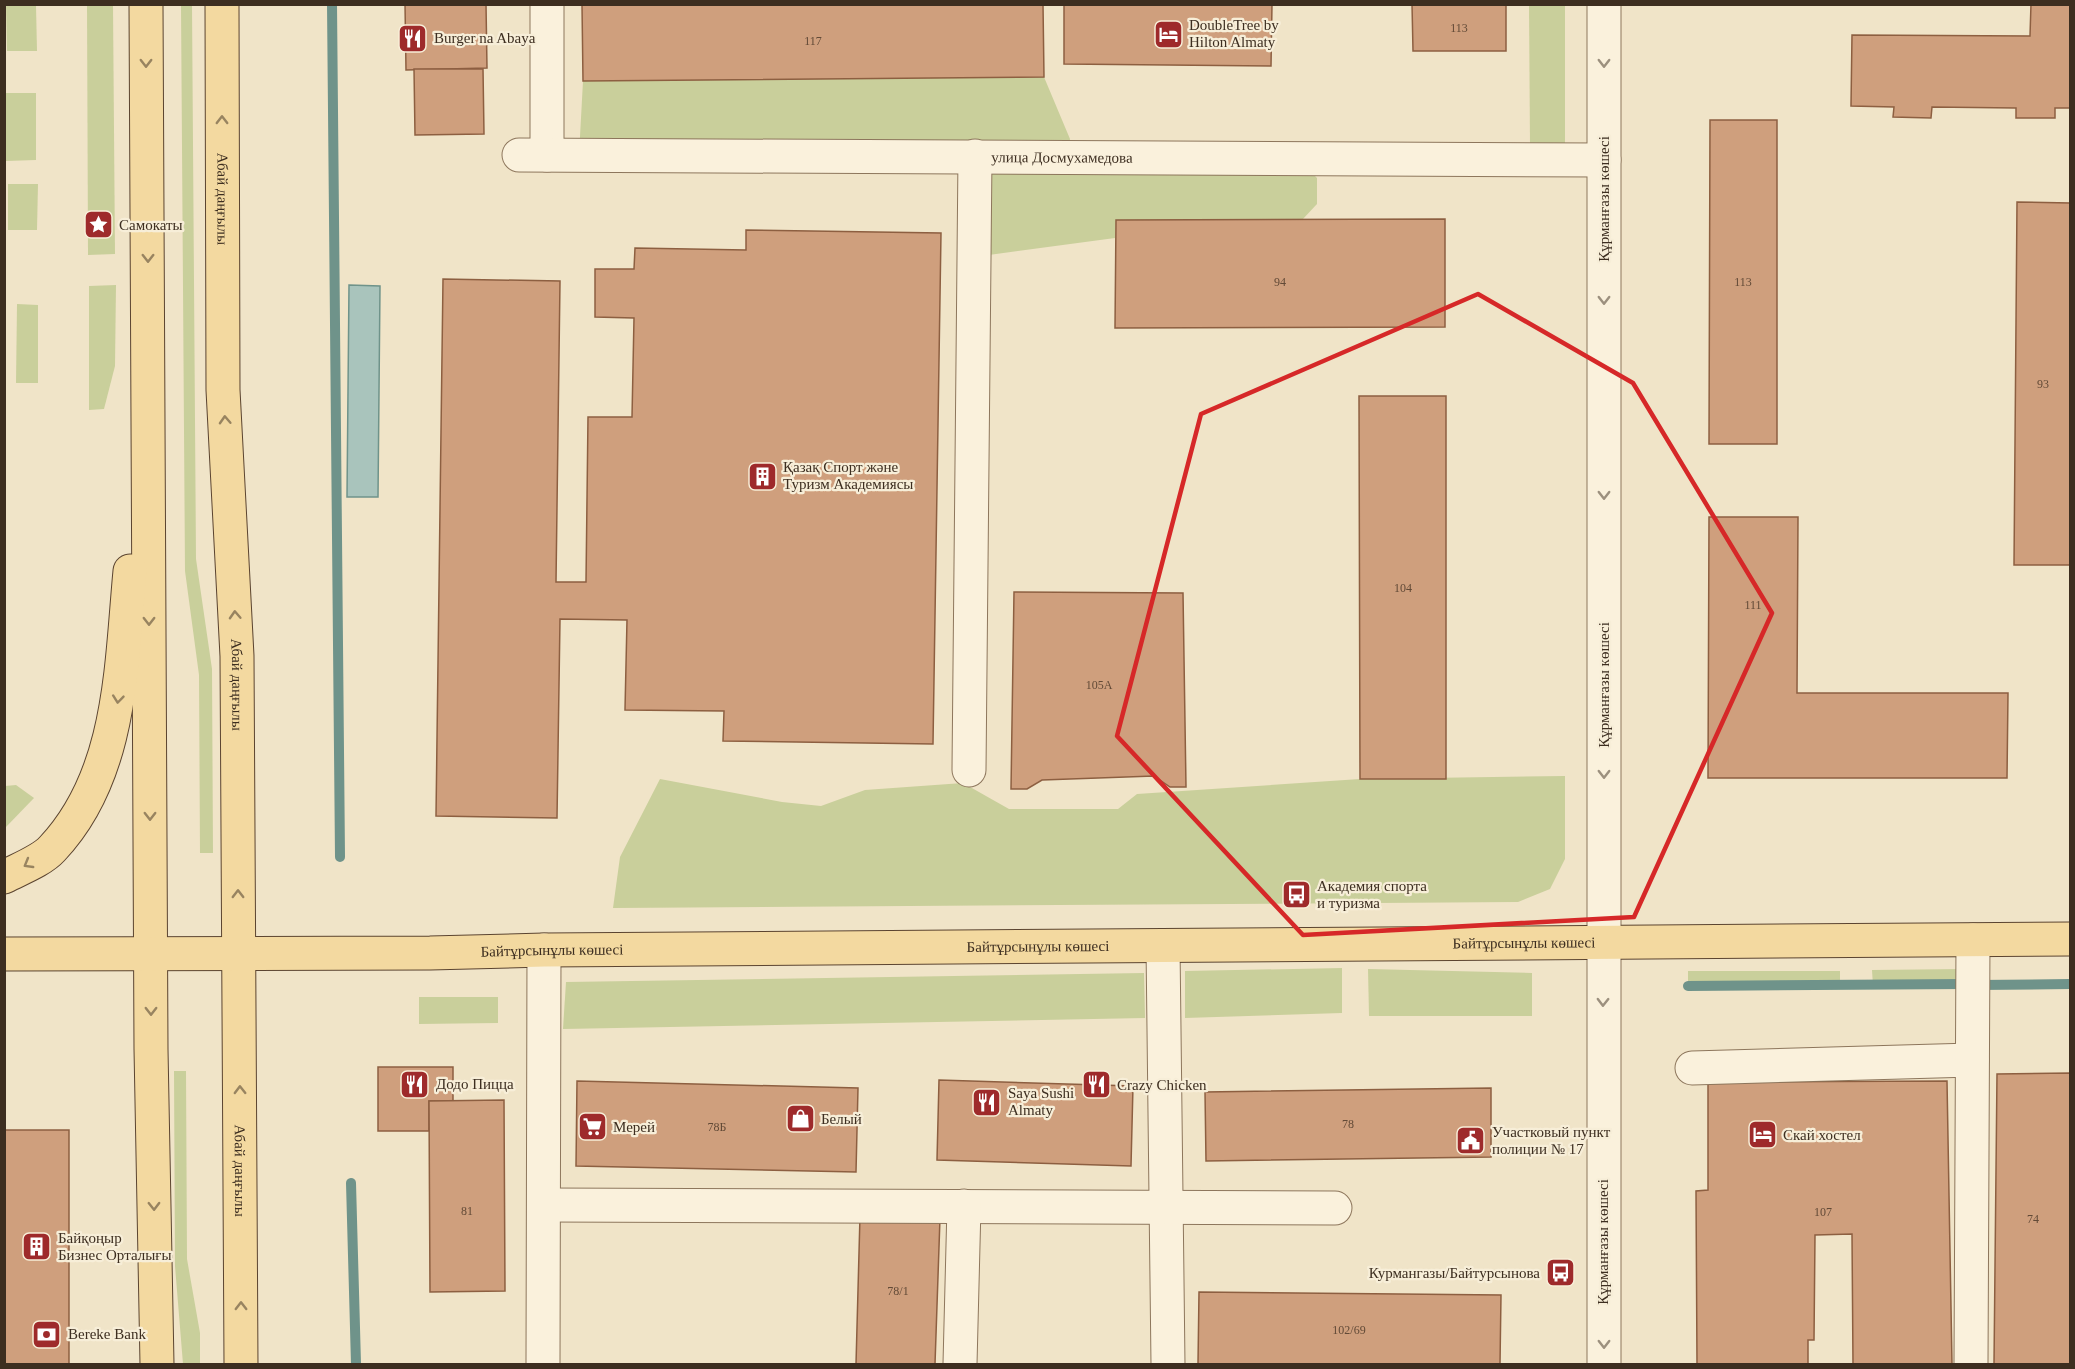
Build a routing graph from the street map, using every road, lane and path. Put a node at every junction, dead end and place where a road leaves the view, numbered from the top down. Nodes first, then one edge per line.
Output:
1 (146, 4) edge
2 (222, 4) edge
3 (547, 4) edge
4 (1604, 4) edge
5 (975, 156) junction
6 (1604, 160) junction
7 (148, 390) junction
8 (969, 770) dead end
9 (4, 877) edge
10 (2070, 939) edge
11 (1973, 940) junction
12 (1604, 943) junction
13 (1163, 946) junction
14 (544, 950) junction
15 (238, 952) junction
16 (151, 953) junction
17 (4, 954) edge
18 (1972, 1060) junction
19 (1692, 1068) dead end
20 (545, 1205) junction
21 (964, 1206) junction
22 (1167, 1207) junction
23 (1335, 1208) dead end
24 (157, 1365) edge
25 (241, 1365) edge
26 (543, 1365) edge
27 (960, 1365) edge
28 (1167, 1365) edge
29 (1604, 1365) edge
30 (1971, 1365) edge

1 -> 7 main road
15 -> 2 main road, Абай даңғылы
3 - 5 street, улица Досмухамедова
4 -> 6 street, Құрманғазы көшесі
5 - 6 street, улица Досмухамедова
5 - 8 street
6 -> 12 street, Құрманғазы көшесі
7 -> 9 main road
7 -> 16 main road
10 - 11 main road, Байтұрсынұлы көшесі
11 - 12 main road, Байтұрсынұлы көшесі
11 - 18 street
12 - 13 main road, Байтұрсынұлы көшесі
12 -> 29 street, Құрманғазы көшесі
13 - 14 main road, Байтұрсынұлы көшесі
13 - 22 street
14 - 15 main road, Байтұрсынұлы көшесі
14 - 20 street
15 - 16 main road, Байтұрсынұлы көшесі
25 -> 15 main road, Абай даңғылы
16 - 17 main road, Байтұрсынұлы көшесі
16 -> 24 main road
18 - 19 street
18 - 30 street
20 - 21 street
20 - 26 street
21 - 22 street
21 - 27 street
22 - 23 street
22 - 28 street

